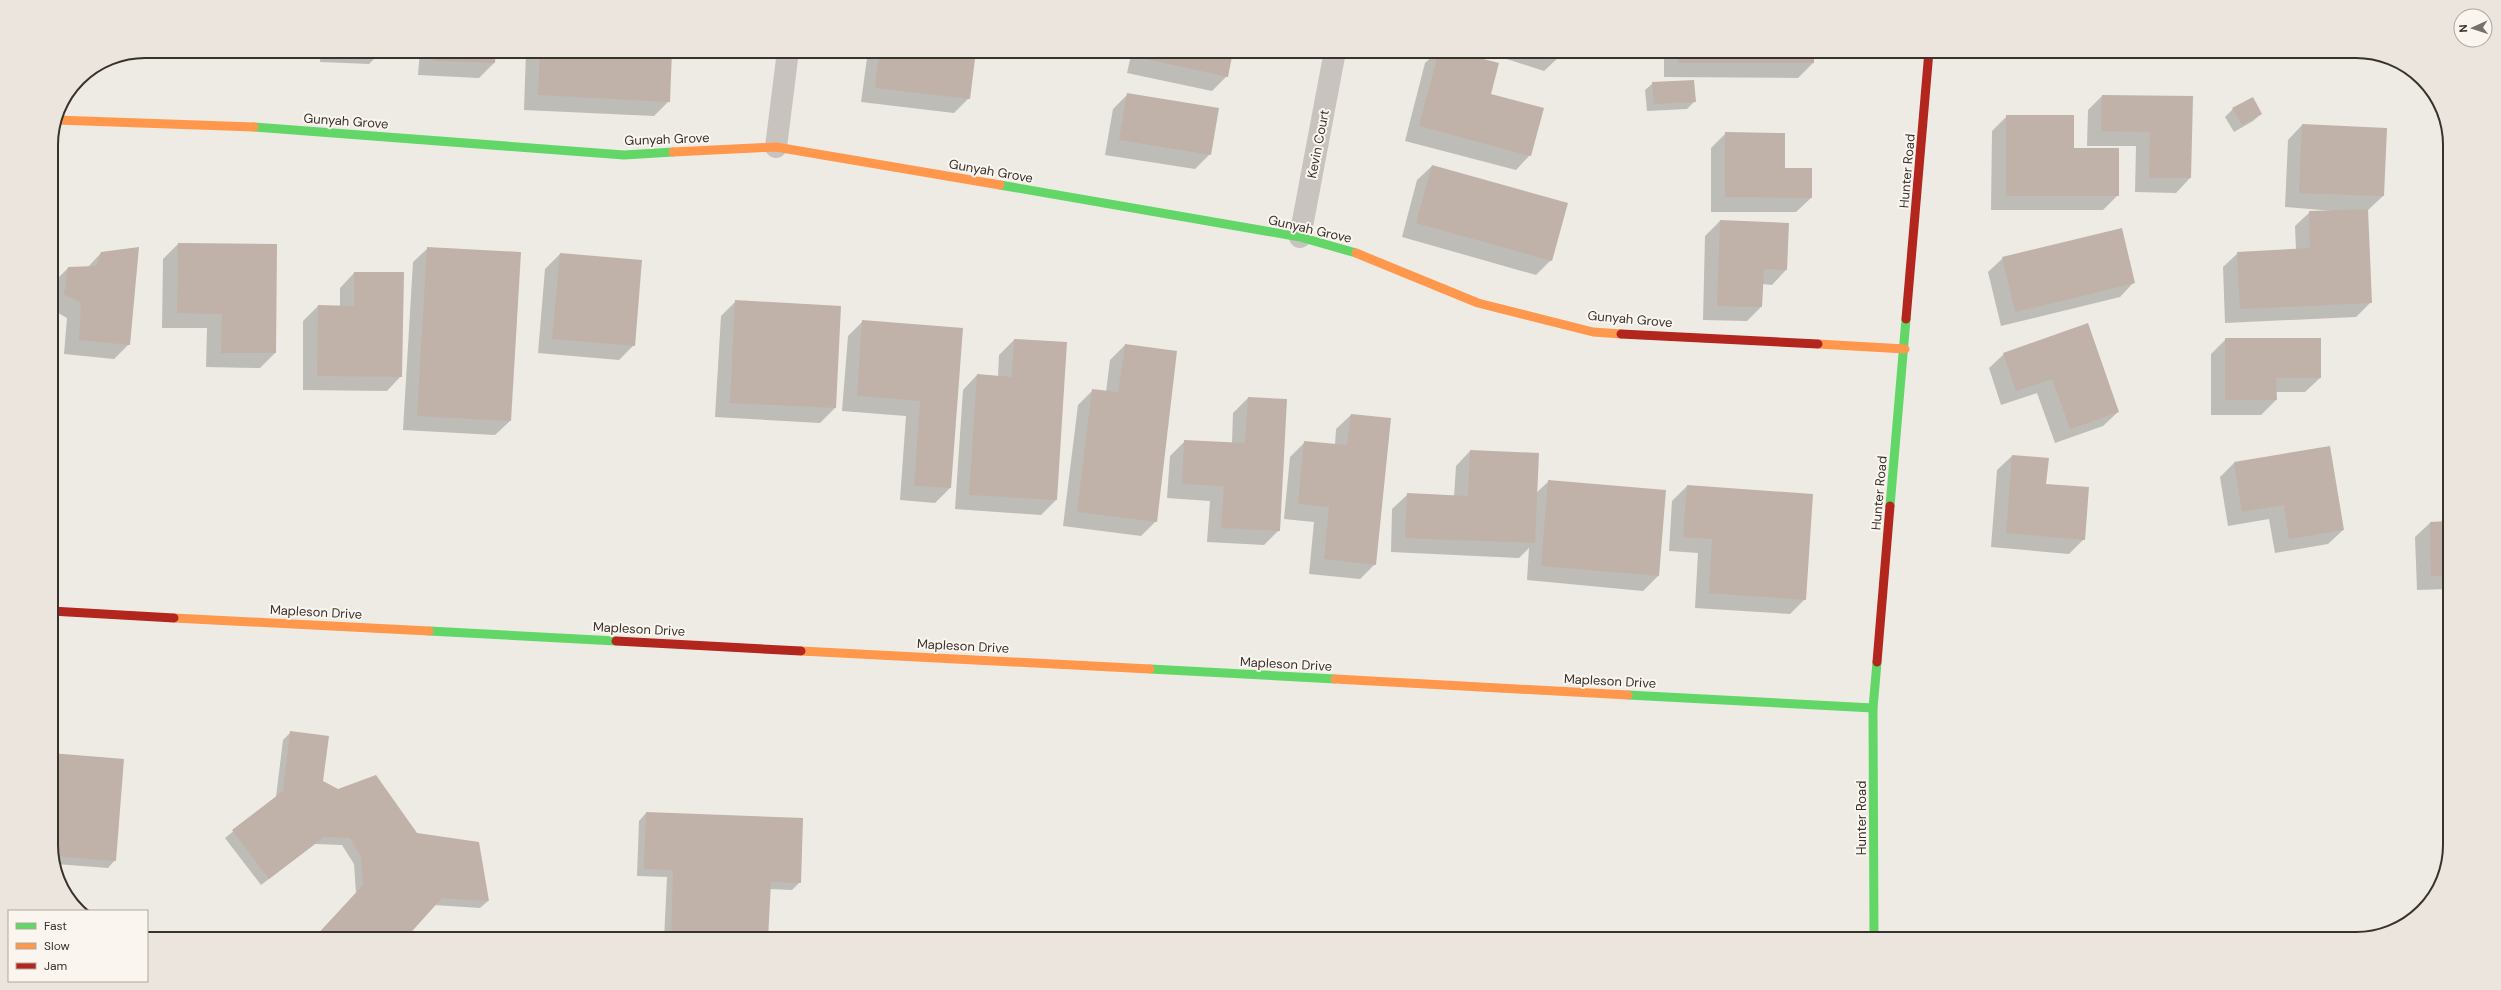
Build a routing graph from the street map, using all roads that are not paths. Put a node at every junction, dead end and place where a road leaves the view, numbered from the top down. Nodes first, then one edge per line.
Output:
1 (787, 58) edge
2 (1334, 58) edge
3 (1928, 58) edge
4 (62, 120) edge
5 (776, 147) junction
6 (1300, 237) junction
7 (1905, 348) junction
8 (58, 610) edge
9 (1873, 708) junction
10 (1874, 932) edge

1 - 5 street
2 - 6 street, Kevin Court
3 - 7 street, Hunter Road
4 - 5 street, Gunyah Grove
5 - 6 street, Gunyah Grove
6 - 7 street, Gunyah Grove
7 - 9 street, Hunter Road
8 - 9 street, Mapleson Drive
9 - 10 street, Hunter Road

